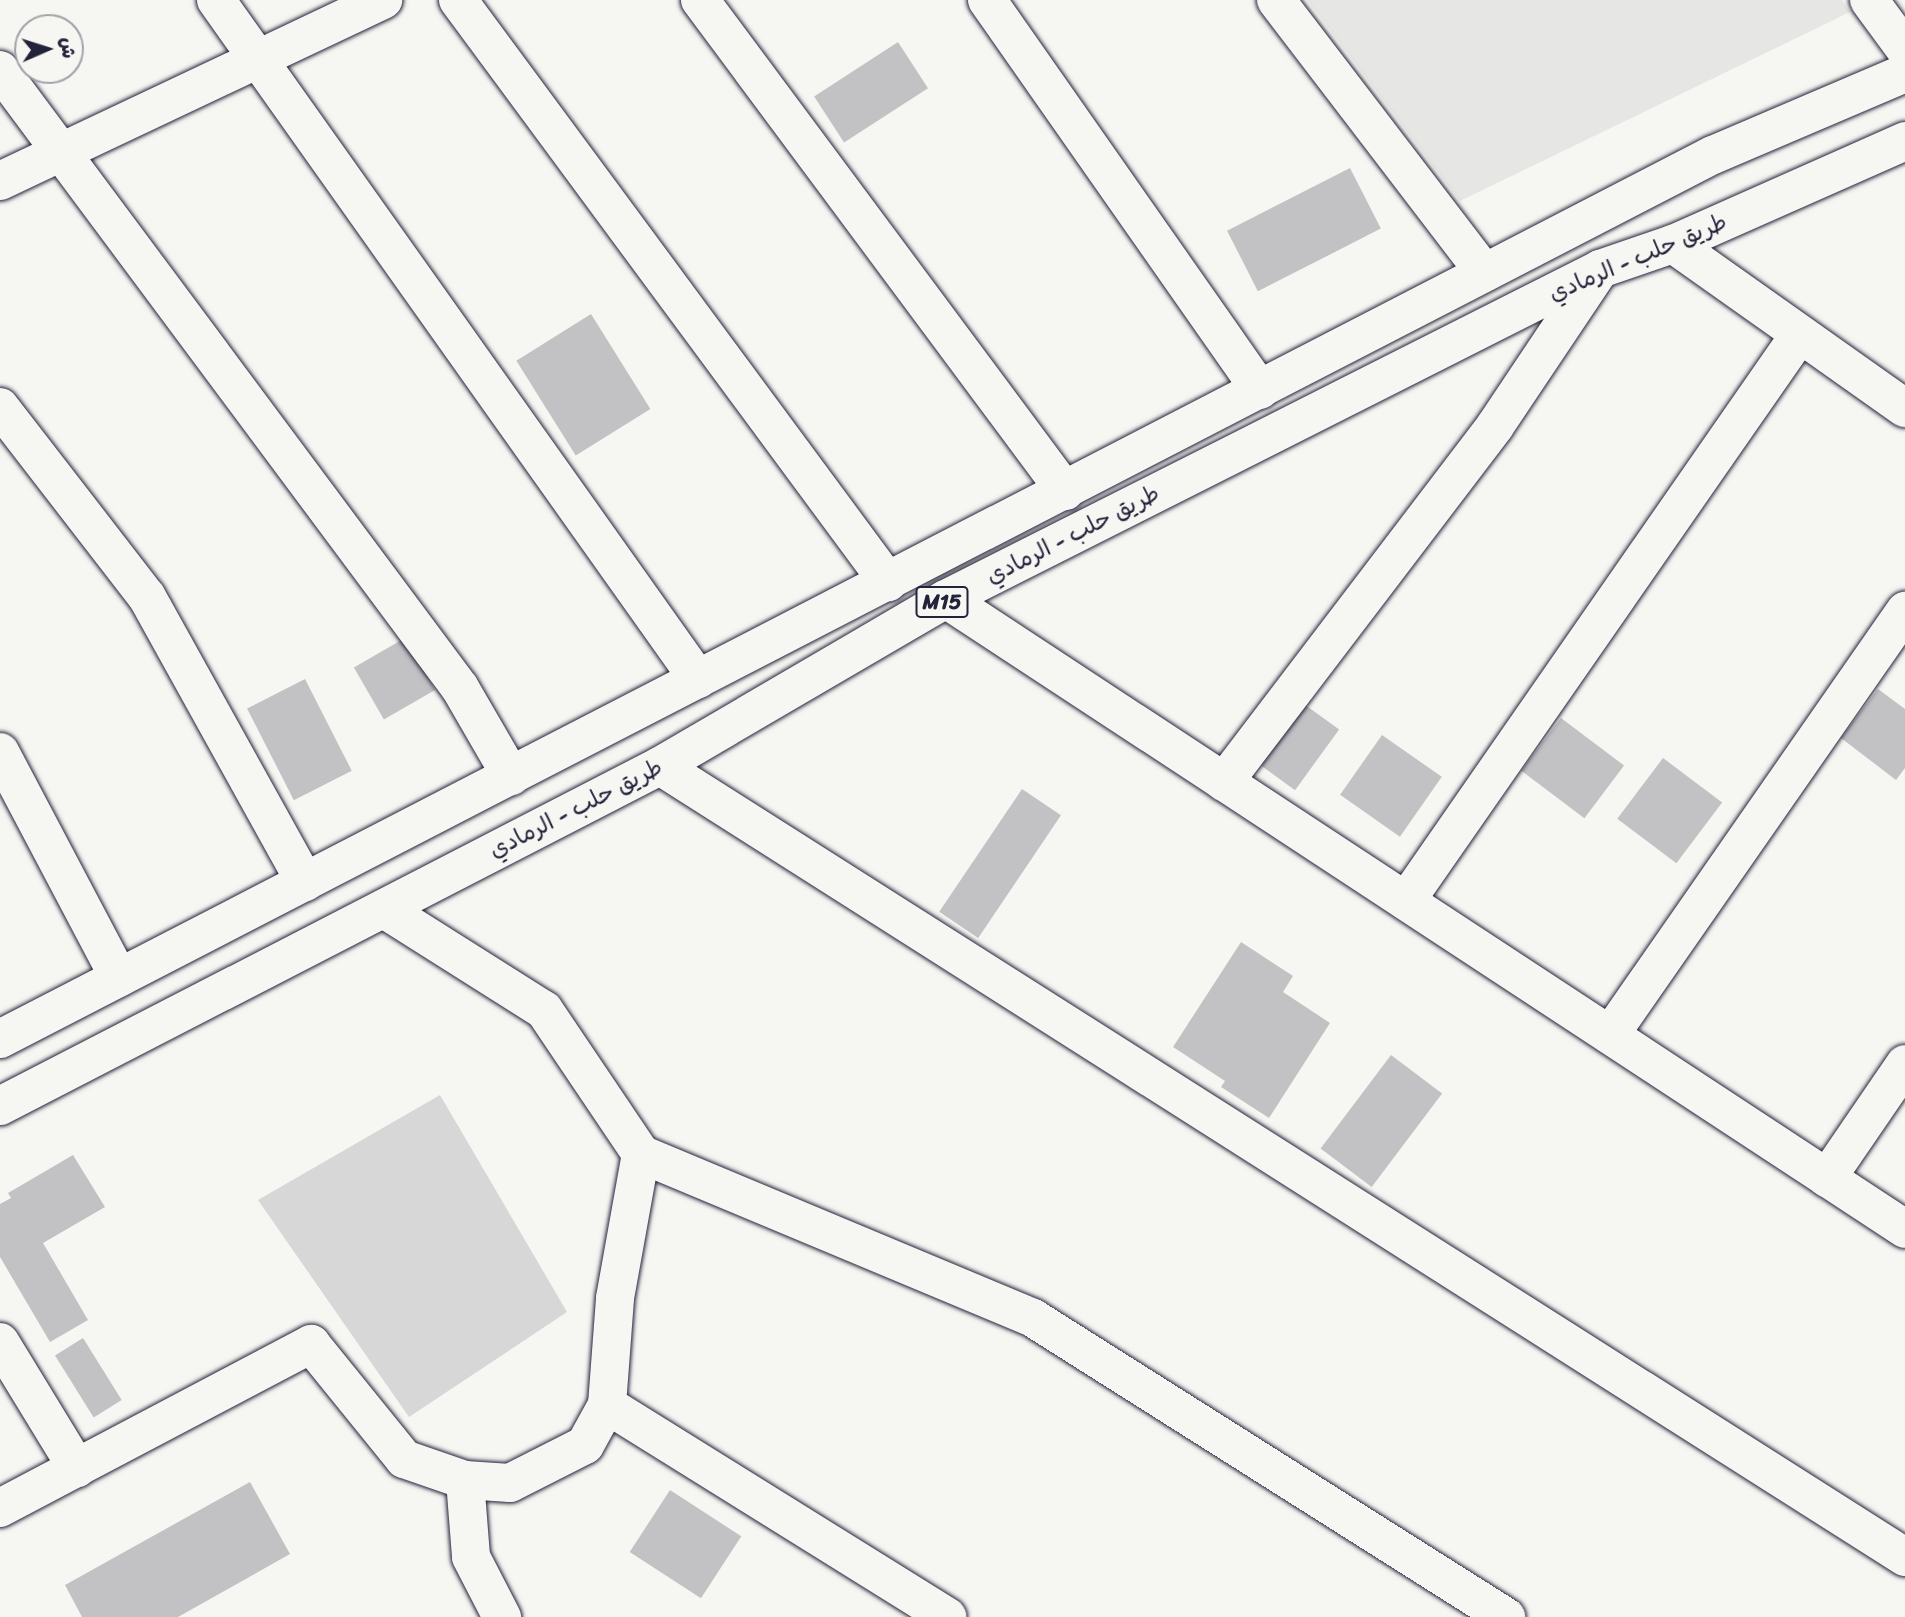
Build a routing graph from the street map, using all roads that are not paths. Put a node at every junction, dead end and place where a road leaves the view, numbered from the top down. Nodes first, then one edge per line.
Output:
1 (216, 0) edge
2 (383, 0) edge
3 (458, 0) edge
4 (700, 0) edge
5 (987, 0) edge
6 (1276, 0) edge
7 (1868, 0) edge
8 (1905, 49) edge
9 (261, 58) junction
10 (0, 70) edge
11 (1905, 73) edge
12 (1905, 141) edge
13 (63, 152) junction
14 (0, 181) edge
15 (1673, 244) junction
16 (1600, 269) junction
17 (1484, 272) junction
18 (1800, 334) junction
19 (1260, 390) junction
20 (0, 407) edge
21 (1905, 408) edge
22 (1065, 491) junction
23 (888, 582) junction
24 (946, 599) junction
25 (1905, 611) edge
26 (698, 679) junction
27 (0, 752) edge
28 (660, 766) junction
29 (511, 776) junction
30 (1224, 782) junction
31 (305, 882) junction
32 (1406, 901) junction
33 (384, 909) junction
34 (119, 978) junction
35 (1610, 1035) junction
36 (0, 1039) edge
37 (1905, 1064) edge
38 (0, 1107) edge
39 (640, 1154) junction
40 (1826, 1178) junction
41 (1905, 1229) edge
42 (0, 1342) edge
43 (607, 1405) junction
44 (77, 1468) junction
45 (465, 1480) junction
46 (0, 1508) edge
47 (1905, 1557) edge
48 (502, 1617) edge
49 (947, 1617) edge
50 (1506, 1617) edge

1 - 9 main road
2 - 9 main road
3 - 23 main road
4 - 22 main road
5 - 19 main road
6 - 17 main road
7 - 8 main road
9 - 13 main road
9 - 26 main road
10 - 13 main road
11 - 17 main road, طريق حلب - الرمادي / M15
12 - 15 main road, طريق حلب - الرمادي / M15
13 - 14 main road
13 - 29 main road
15 - 16 main road, طريق حلب - الرمادي / M15
15 - 18 main road
16 - 24 main road, طريق حلب - الرمادي / M15
16 - 30 main road
17 - 19 main road, طريق حلب - الرمادي / M15
18 - 21 main road
18 - 32 main road
19 - 22 main road, طريق حلب - الرمادي / M15
20 - 31 main road
22 - 23 main road, طريق حلب - الرمادي / M15
23 - 26 main road, طريق حلب - الرمادي / M15
24 - 28 main road, طريق حلب - الرمادي / M15
24 - 30 main road
25 - 35 main road
26 - 29 main road, طريق حلب - الرمادي / M15
27 - 34 main road
28 - 33 main road, طريق حلب - الرمادي / M15
28 - 47 main road
29 - 31 main road, طريق حلب - الرمادي / M15
30 - 32 main road
31 - 34 main road, طريق حلب - الرمادي / M15
32 - 35 main road
33 - 38 main road, طريق حلب - الرمادي / M15
33 - 39 main road
34 - 36 main road, طريق حلب - الرمادي / M15
35 - 40 main road
37 - 40 main road
39 - 43 main road
39 - 50 main road
40 - 41 main road
42 - 44 main road
43 - 45 main road
43 - 49 main road
44 - 45 main road
44 - 46 main road
45 - 48 main road

